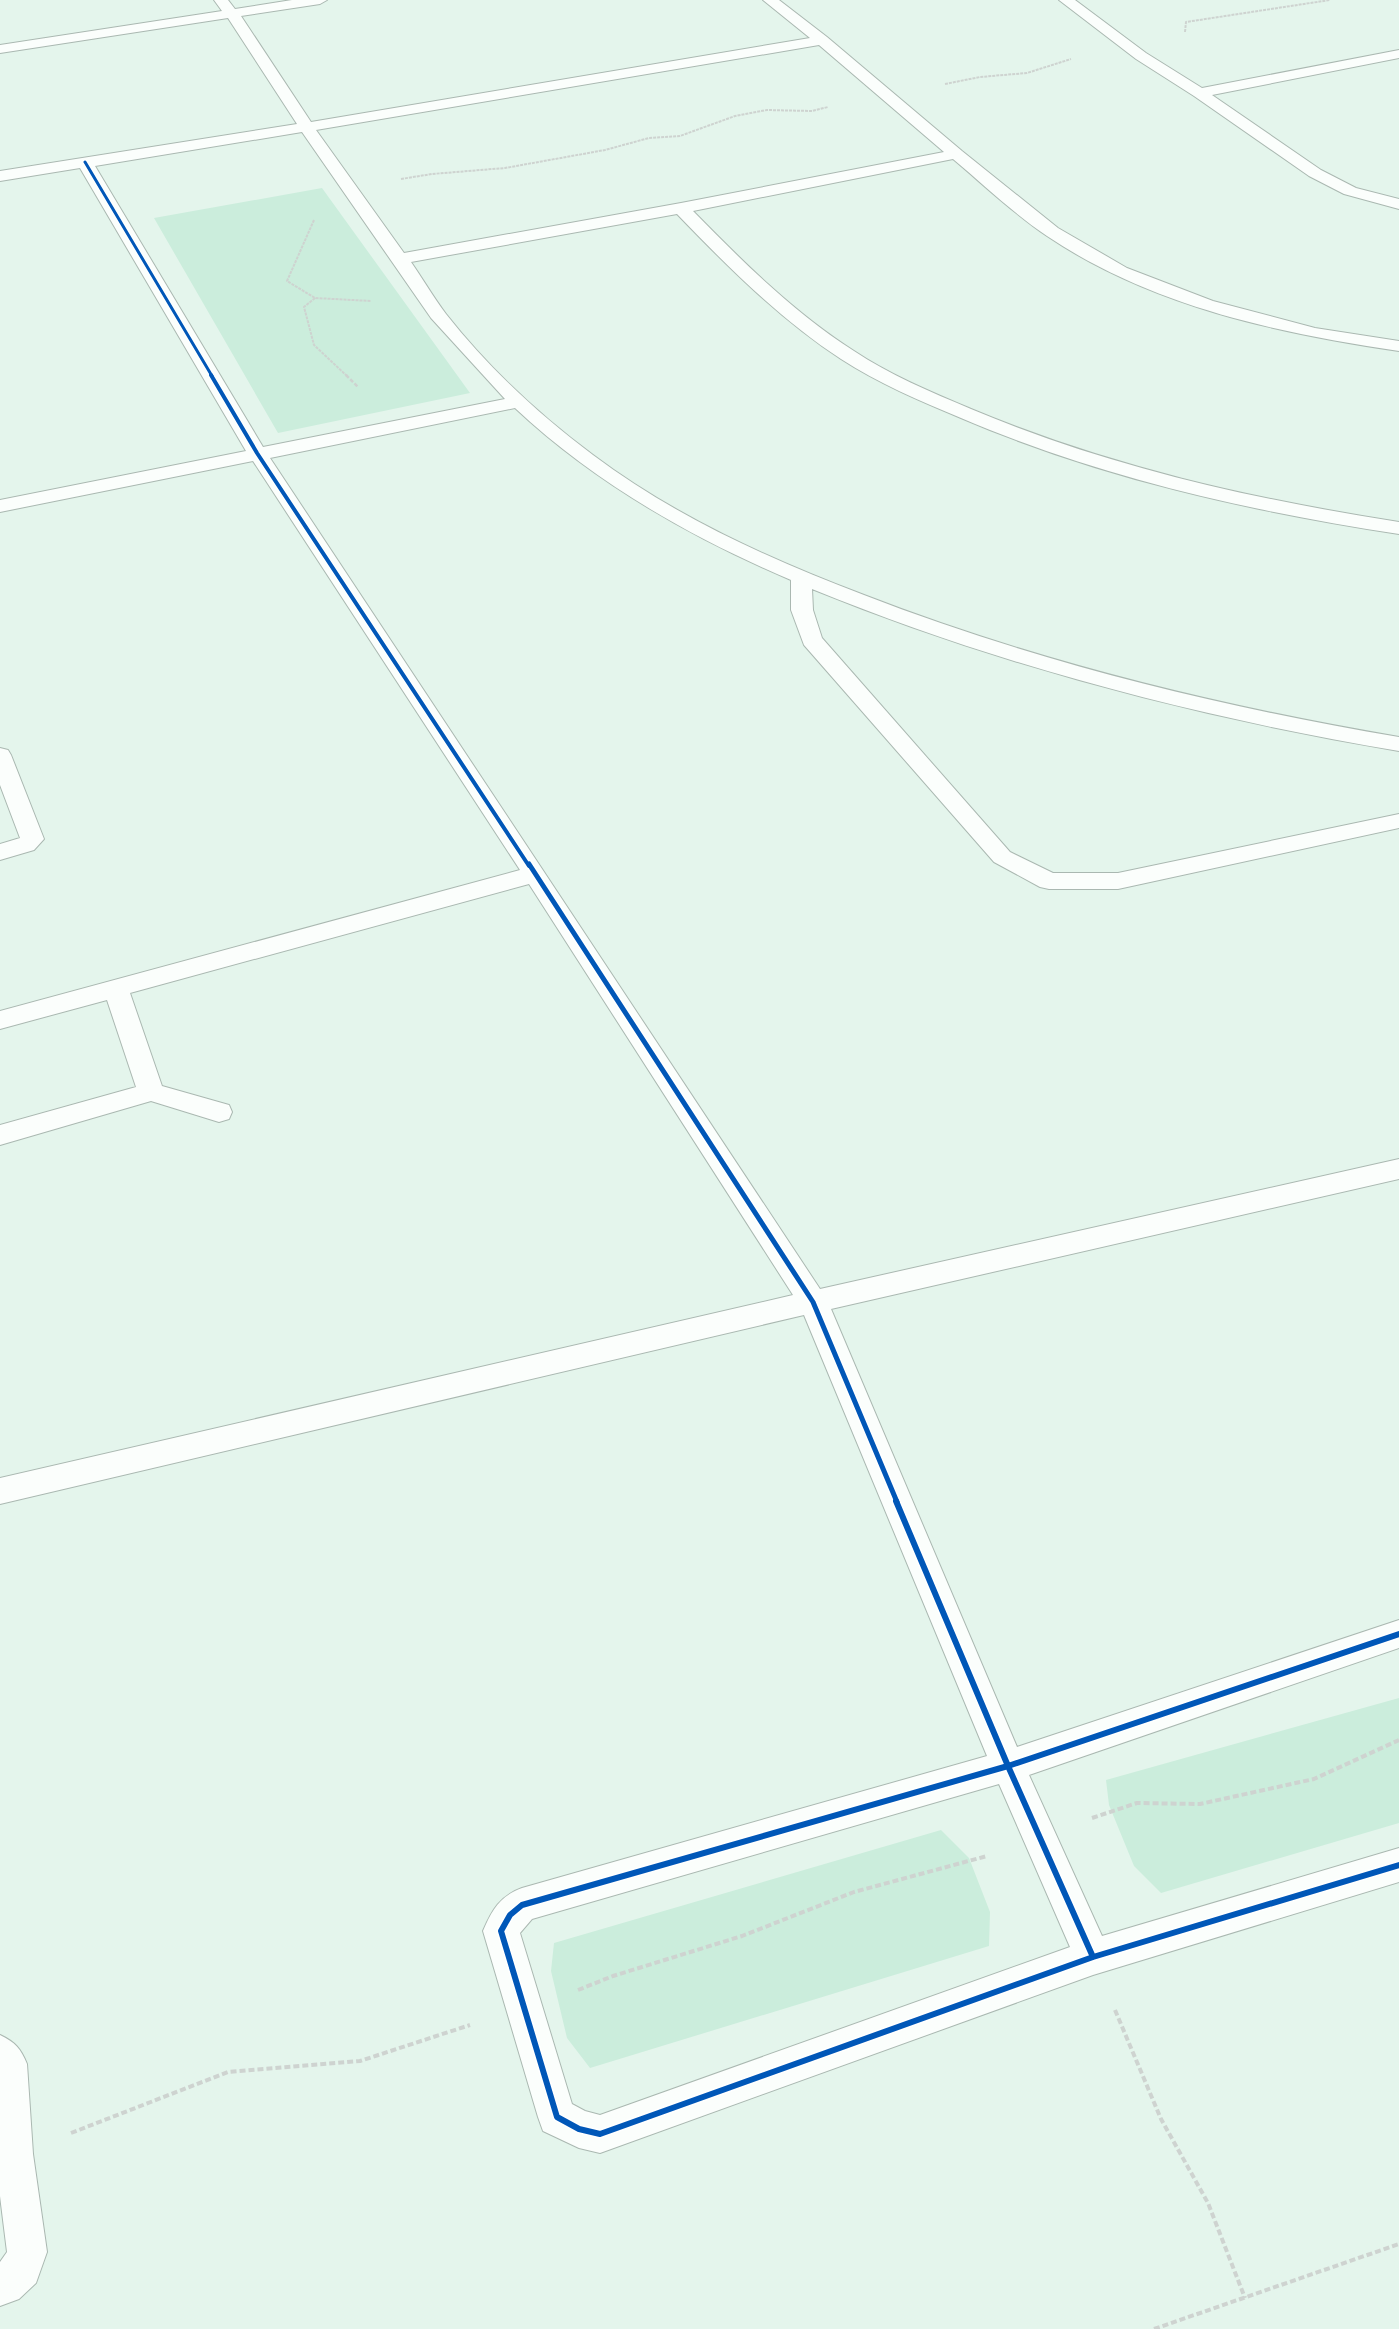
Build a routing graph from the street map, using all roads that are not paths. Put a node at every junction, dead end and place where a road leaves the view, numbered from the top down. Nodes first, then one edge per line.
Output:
1 (320, 0) edge
2 (770, 0) edge
3 (1066, 0) edge
4 (227, 6) edge
5 (822, 40) junction
6 (0, 50) edge
7 (1399, 54) edge
8 (1199, 93) junction
9 (307, 127) junction
10 (956, 154) junction
11 (86, 162) junction
12 (0, 176) edge
13 (1399, 204) edge
14 (681, 208) junction
15 (400, 259) junction
16 (1399, 346) edge
17 (518, 402) junction
18 (257, 454) junction
19 (0, 506) edge
20 (1399, 528) edge
21 (801, 579) junction
22 (1399, 744) edge
23 (0, 755) edge
24 (1399, 821) edge
25 (0, 852) edge
26 (535, 874) junction
27 (116, 988) junction
28 (0, 1020) edge
29 (151, 1092) junction
30 (219, 1112) dead end
31 (0, 1135) edge
32 (1399, 1169) edge
33 (813, 1302) junction
34 (0, 1491) edge
35 (1399, 1634) edge
36 (1008, 1766) junction
37 (1399, 1865) edge
38 (1093, 1957) junction
39 (0, 2054) edge
40 (0, 2286) edge

1 - 4 street
2 - 5 street
3 - 8 street
4 - 6 street
4 - 9 street
5 - 9 street
5 - 10 street
7 - 8 street
8 - 13 street
9 - 11 street
9 - 15 street
10 - 14 street
10 - 16 street
11 - 12 street
11 - 18 street
14 - 15 street
14 - 20 street
15 - 17 street
17 - 18 street
17 - 21 street
18 - 19 street
18 - 26 street
21 - 22 street
21 - 24 street
23 - 25 street
26 - 27 street
26 - 33 street
27 - 28 street
27 - 29 street
29 - 30 street
29 - 31 street
32 - 33 street
33 - 34 street
33 - 36 street
35 - 36 street
36 - 38 street
36 - 38 street
37 - 38 street
39 - 40 street

